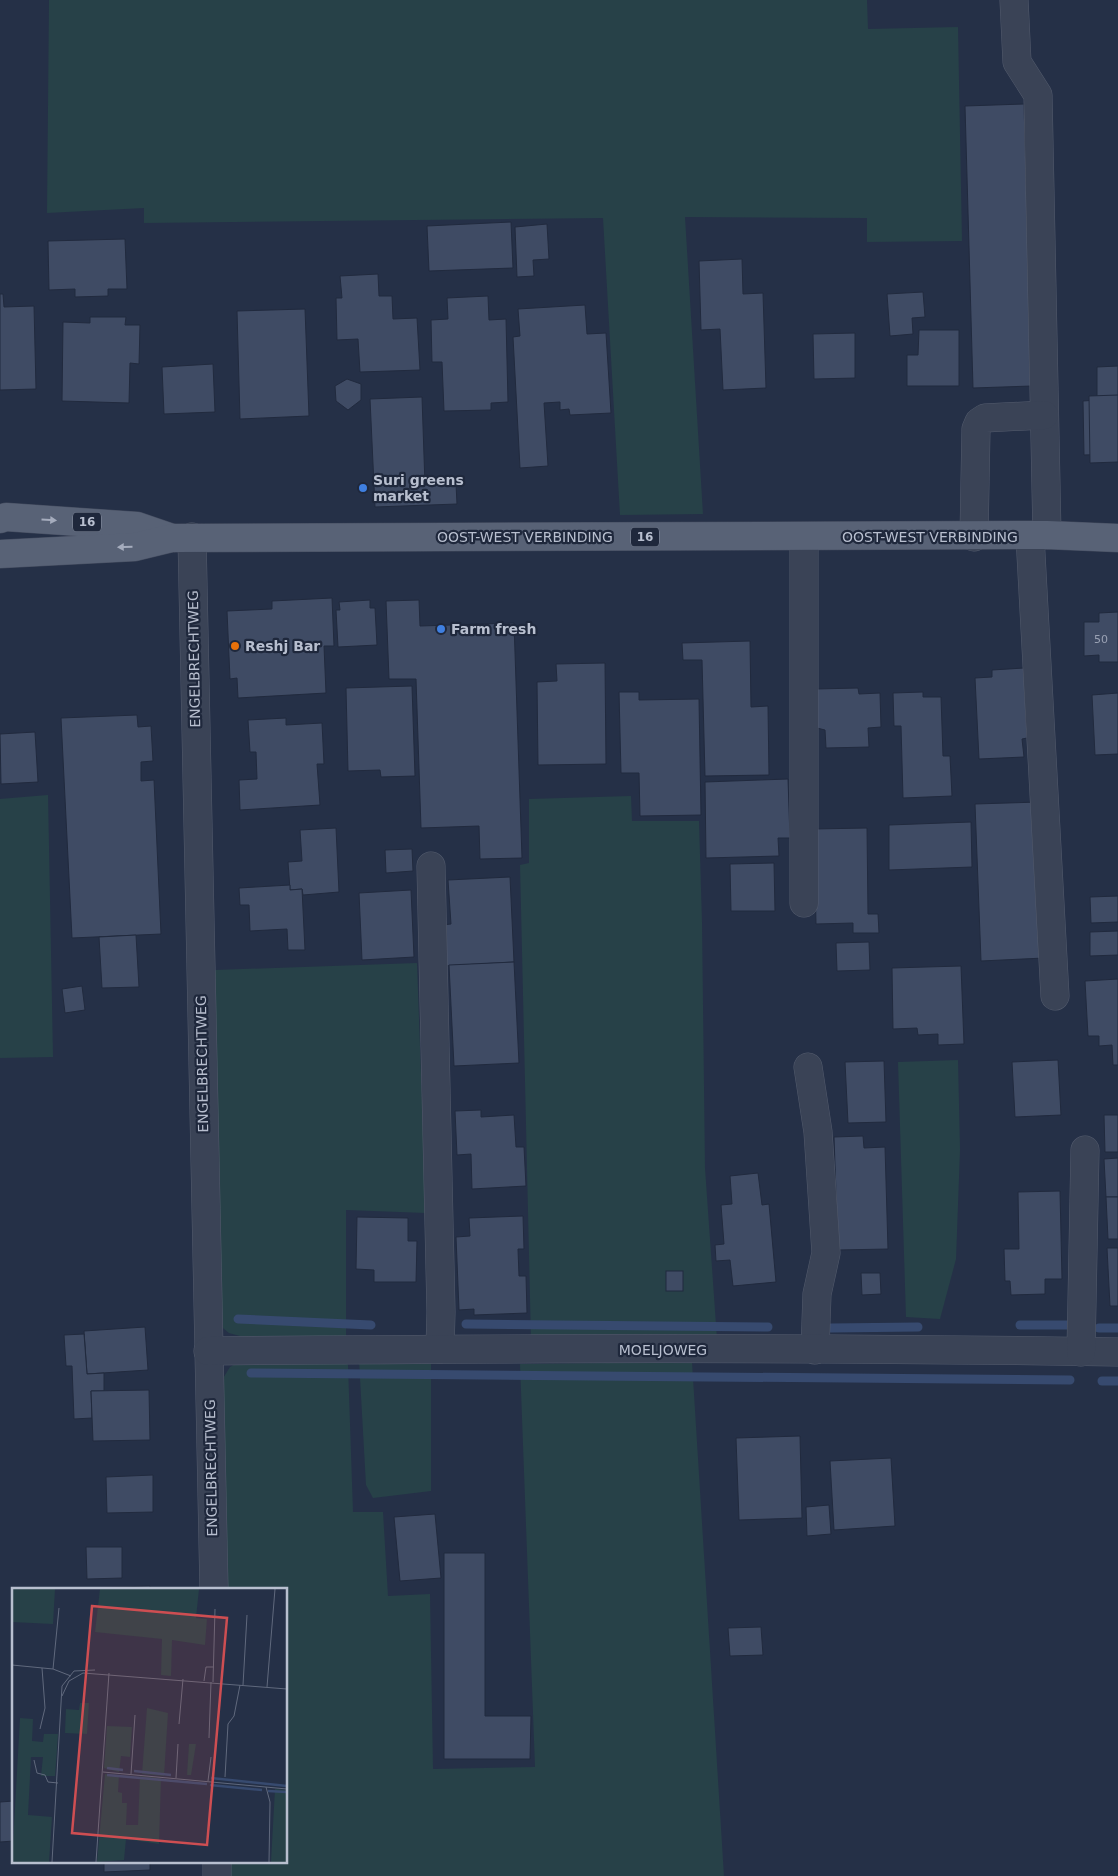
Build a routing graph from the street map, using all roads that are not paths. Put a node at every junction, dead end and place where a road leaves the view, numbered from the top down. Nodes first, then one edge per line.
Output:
1 (1014, 0) edge
2 (1044, 415) junction
3 (0, 519) edge
4 (1038, 536) junction
5 (804, 537) junction
6 (974, 537) junction
7 (182, 538) junction
8 (1118, 538) edge
9 (0, 554) edge
10 (431, 866) dead end
11 (804, 903) dead end
12 (1055, 996) dead end
13 (808, 1066) dead end
14 (1085, 1150) dead end
15 (440, 1349) junction
16 (815, 1350) junction
17 (208, 1351) junction
18 (1081, 1352) junction
19 (1118, 1352) edge
20 (214, 1588) edge

1 - 2 street
2 - 4 street
2 - 6 street
3 -> 7 main road, OOST-WEST VERBINDING / 16
4 - 6 main road, OOST-WEST VERBINDING / 16
4 - 8 main road, OOST-WEST VERBINDING / 16
4 - 12 street
5 - 6 main road, OOST-WEST VERBINDING / 16
5 - 7 main road, OOST-WEST VERBINDING / 16
5 - 11 street
7 -> 9 main road, OOST-WEST VERBINDING / 16
7 - 17 street, ENGELBRECHTWEG
10 - 15 street
13 - 16 street
14 - 18 street
15 - 16 street, MOELJOWEG
15 - 17 street, MOELJOWEG
16 - 18 street, MOELJOWEG
17 - 20 street, ENGELBRECHTWEG
18 - 19 street, MOELJOWEG

